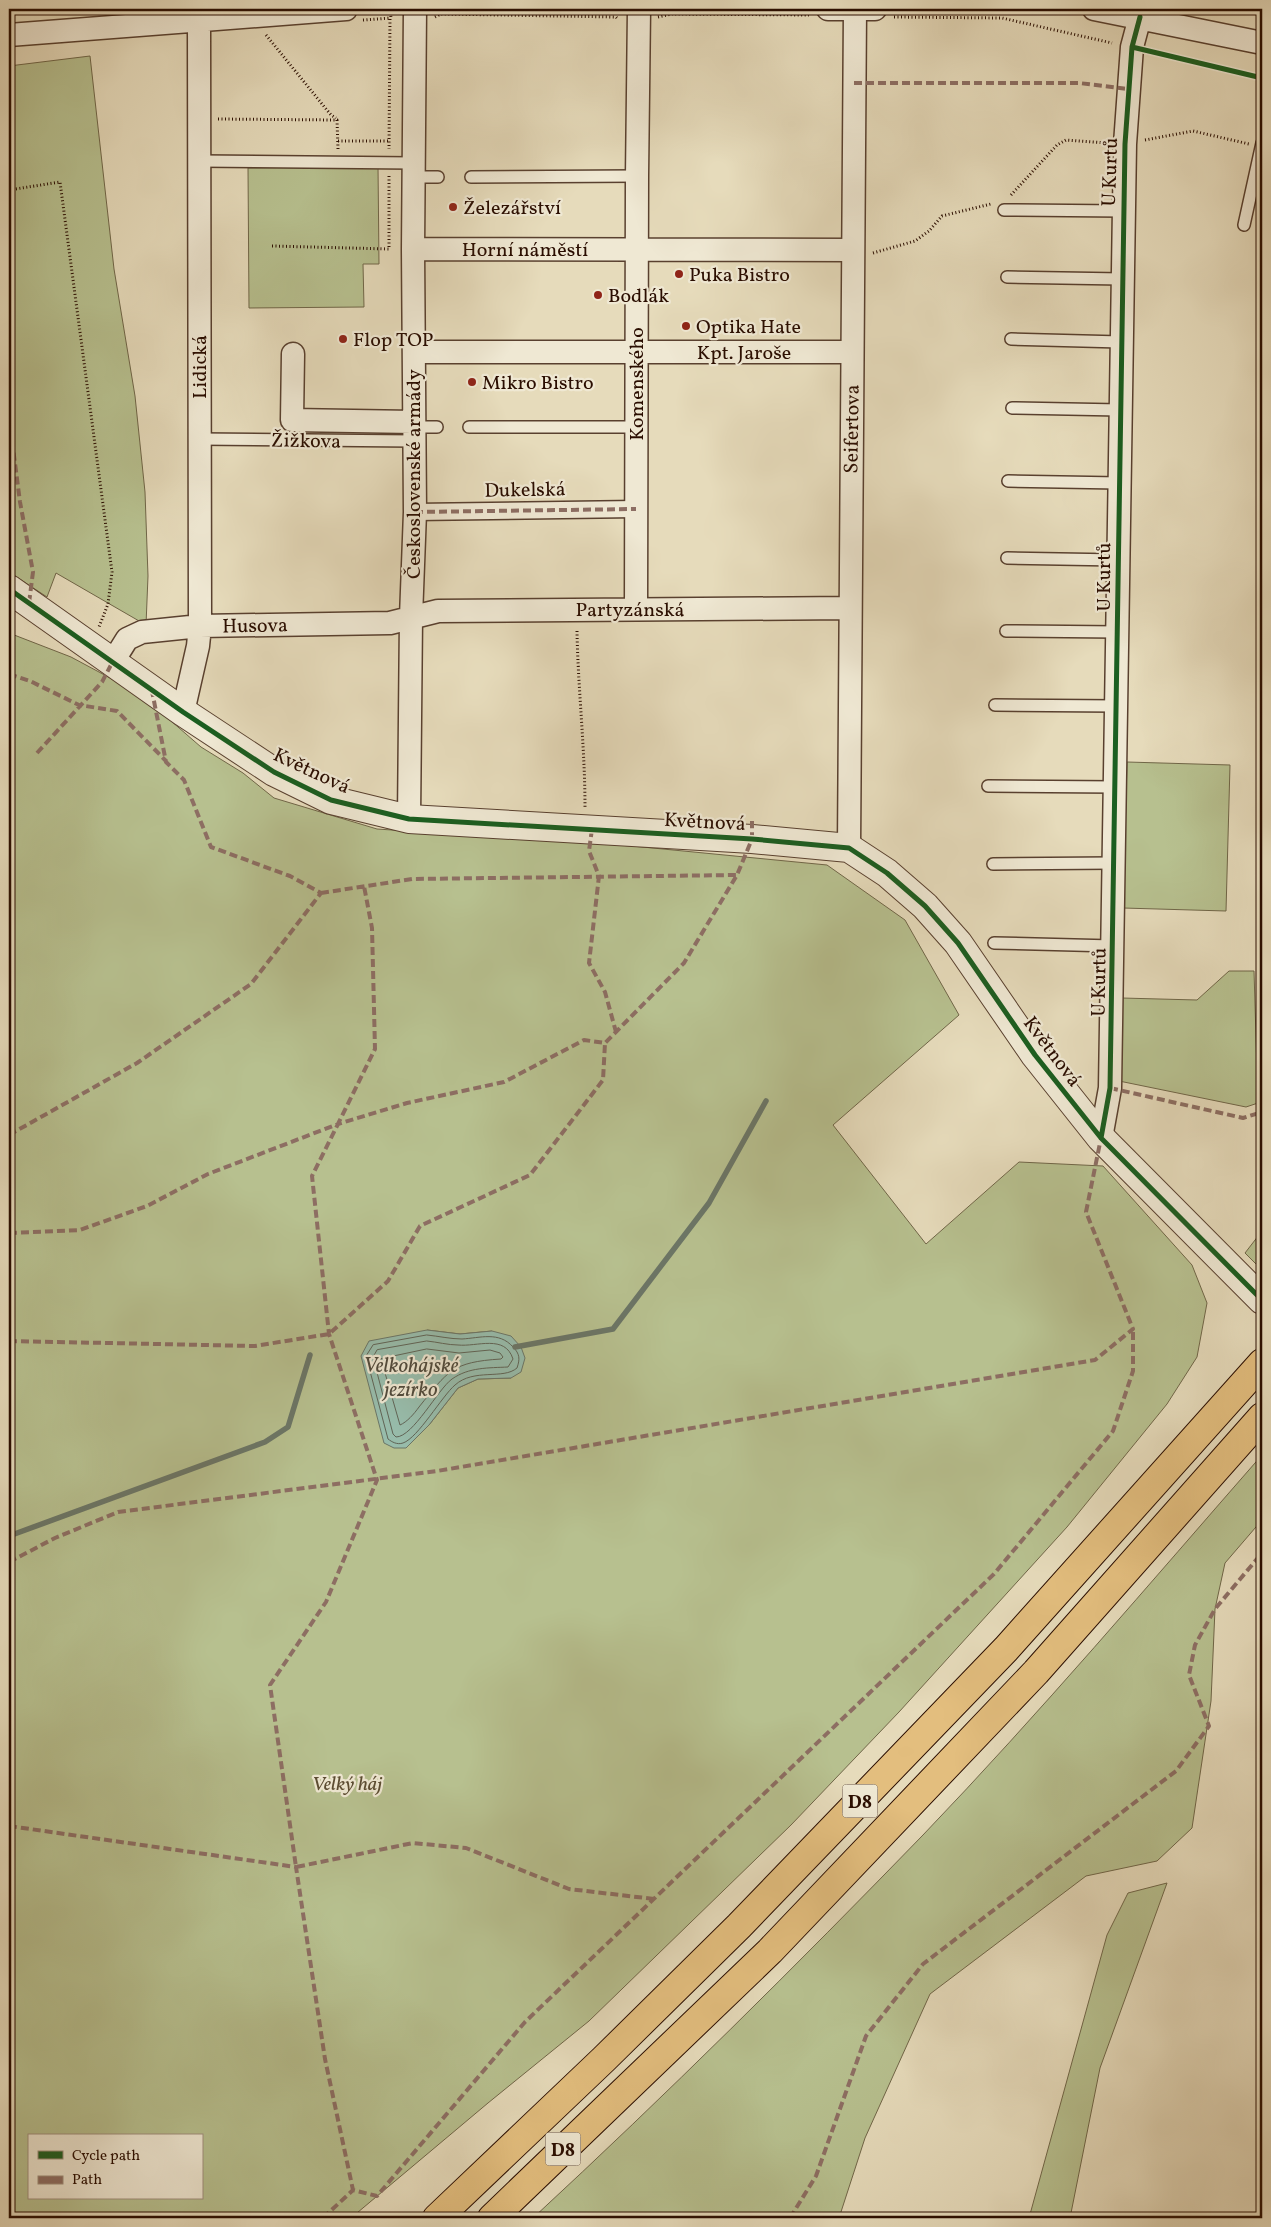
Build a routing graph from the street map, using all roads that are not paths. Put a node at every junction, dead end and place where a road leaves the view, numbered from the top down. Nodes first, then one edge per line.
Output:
1 (415, 9) edge
2 (854, 9) edge
3 (1094, 9) edge
4 (822, 12) edge
5 (648, 13) edge
6 (884, 13) edge
7 (354, 14) edge
8 (1140, 17) junction
9 (199, 20) junction
10 (9, 35) edge
11 (1262, 44) edge
12 (1262, 145) edge
13 (200, 160) junction
14 (413, 170) junction
15 (637, 176) junction
16 (438, 177) dead end
17 (471, 177) dead end
18 (999, 206) road end
19 (1123, 211) junction
20 (1244, 225) dead end
21 (413, 250) junction
22 (637, 250) junction
23 (860, 252) junction
24 (1007, 277) dead end
25 (1122, 279) junction
26 (1011, 339) dead end
27 (1121, 342) junction
28 (414, 352) junction
29 (636, 352) junction
30 (852, 352) junction
31 (293, 354) dead end
32 (1012, 408) dead end
33 (1120, 410) junction
34 (437, 427) dead end
35 (470, 427) dead end
36 (636, 427) junction
37 (414, 430) junction
38 (199, 439) junction
39 (1008, 481) dead end
40 (1119, 483) junction
41 (636, 509) junction
42 (415, 512) junction
43 (1007, 558) dead end
44 (1118, 560) junction
45 (9, 589) edge
46 (849, 608) junction
47 (636, 609) junction
48 (411, 618) junction
49 (200, 626) junction
50 (1006, 631) dead end
51 (1118, 632) junction
52 (101, 655) junction
53 (995, 705) dead end
54 (1117, 706) junction
55 (182, 712) junction
56 (988, 786) dead end
57 (1116, 787) junction
58 (409, 819) junction
59 (849, 848) junction
60 (1114, 863) junction
61 (993, 864) dead end
62 (994, 943) dead end
63 (1114, 946) junction
64 (1101, 1138) junction
65 (1262, 1300) edge
66 (1262, 1363) edge
67 (1262, 1417) edge
68 (436, 2218) edge
69 (492, 2218) edge

1 - 14 street, Československé armády
2 - 4 street
2 - 6 street
2 - 23 street, Seifertova
3 - 8 street
5 - 15 street, Komenského
7 - 9 street
8 - 11 street
8 - 19 street, U Kurtů
9 - 10 street
9 - 13 street, Lidická
12 - 20 lane
13 - 14 lane
13 - 38 street, Lidická
14 - 16 lane
14 - 21 street, Československé armády
15 - 17 lane
15 - 22 street, Komenského
18 - 19 lane
19 - 25 street, U Kurtů
21 - 22 street, Horní náměstí
21 - 28 street, Československé armády
22 - 23 street, Horní náměstí
22 - 29 street, Komenského
23 - 30 street, Seifertova
24 - 25 lane
25 - 27 street, U Kurtů
26 - 27 lane
27 - 33 street, U Kurtů
28 - 29 street
28 - 37 street, Československé armády
29 - 30 street, Kpt. Jaroše
29 - 36 street, Komenského
30 - 46 street, Seifertova
31 - 37 street, Žižkova
32 - 33 lane
33 - 40 street, U Kurtů
34 - 37 lane
35 - 36 lane
36 - 41 street, Komenského
37 - 38 lane, Žižkova
37 - 42 street, Československé armády
38 - 49 street, Lidická
39 - 40 lane
40 - 44 street, U Kurtů
41 - 42 street, Dukelská
41 - 47 street, Komenského
42 - 48 street, Československé armády
43 - 44 lane
44 - 51 street, U Kurtů
45 - 52 street, Květnová
46 - 47 street, Partyzánská
46 - 59 street, Seifertova
47 - 48 street, Partyzánská
48 - 49 street, Husova
48 - 58 street, Československé armády
49 - 52 street, Husova
49 - 55 street, Lidická
50 - 51 lane
51 - 54 street, U Kurtů
52 - 55 street, Květnová
53 - 54 lane
54 - 57 street, U Kurtů
55 - 58 street, Květnová
56 - 57 lane
57 - 60 street, U Kurtů
58 - 59 street, Květnová
59 - 64 street, Květnová
60 - 61 lane
60 - 63 street, U Kurtů
62 - 63 lane
63 - 64 street, U Kurtů
64 - 65 street, Květnová
66 - 68 highway, D8
67 - 69 highway, D8

